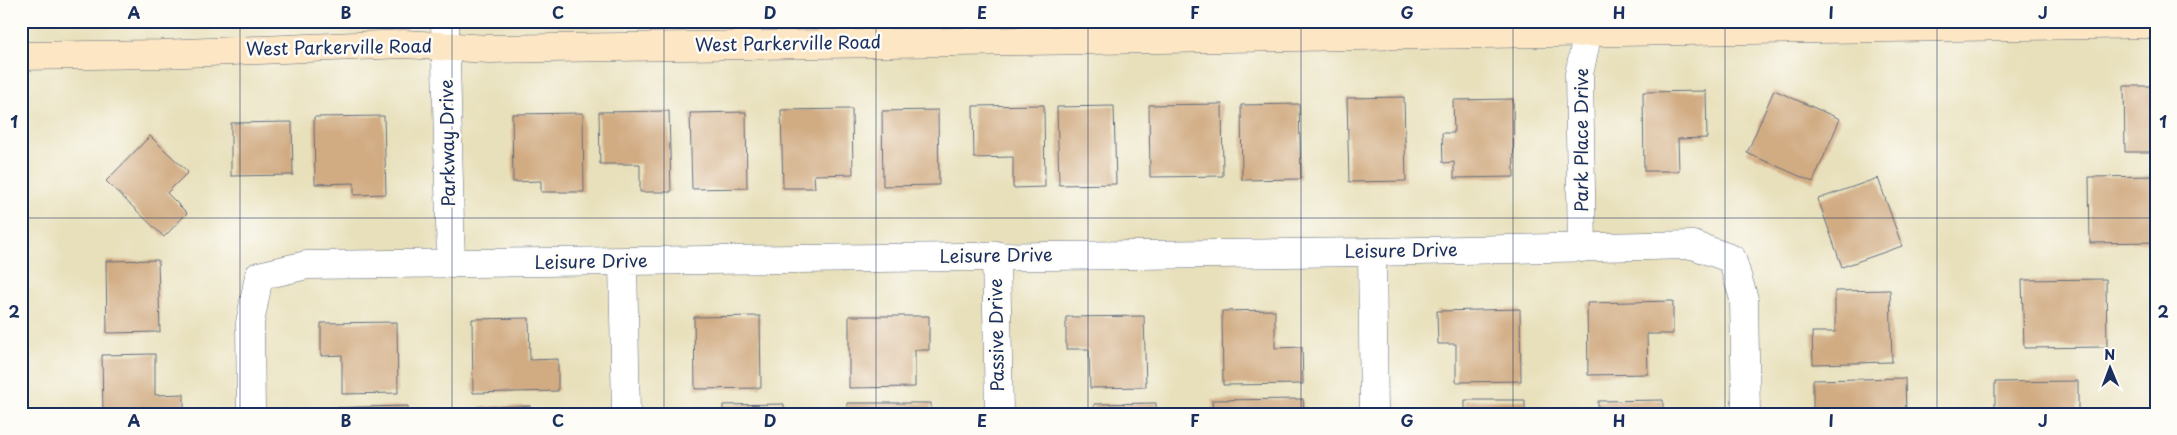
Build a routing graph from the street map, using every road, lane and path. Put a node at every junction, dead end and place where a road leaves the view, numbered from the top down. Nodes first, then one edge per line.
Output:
1 (1279, 21) edge
2 (1860, 21) edge
3 (2156, 24) edge
4 (1588, 27) edge
5 (1806, 29) junction
6 (445, 34) edge
7 (1149, 38) junction
8 (21, 56) edge
9 (1582, 248) junction
10 (1372, 252) junction
11 (996, 255) junction
12 (623, 262) junction
13 (451, 264) junction
14 (251, 414) edge
15 (626, 414) edge
16 (999, 414) edge
17 (1374, 414) edge
18 (1746, 414) edge

1 - 7 main road
2 - 5 main road
3 - 5 main road, West Parkerville Road
4 - 5 main road, West Parkerville Road
4 - 7 main road, West Parkerville Road
4 - 9 street, Park Place Drive
6 - 7 main road, West Parkerville Road
6 - 8 main road, West Parkerville Road
6 - 13 street, Parkway Drive
9 - 10 street, Leisure Drive
9 - 18 street, Leisure Drive
10 - 11 street, Leisure Drive
10 - 17 street
11 - 12 street, Leisure Drive
11 - 16 street, Passive Drive
12 - 13 street, Leisure Drive
12 - 15 street
13 - 14 street, Leisure Drive

